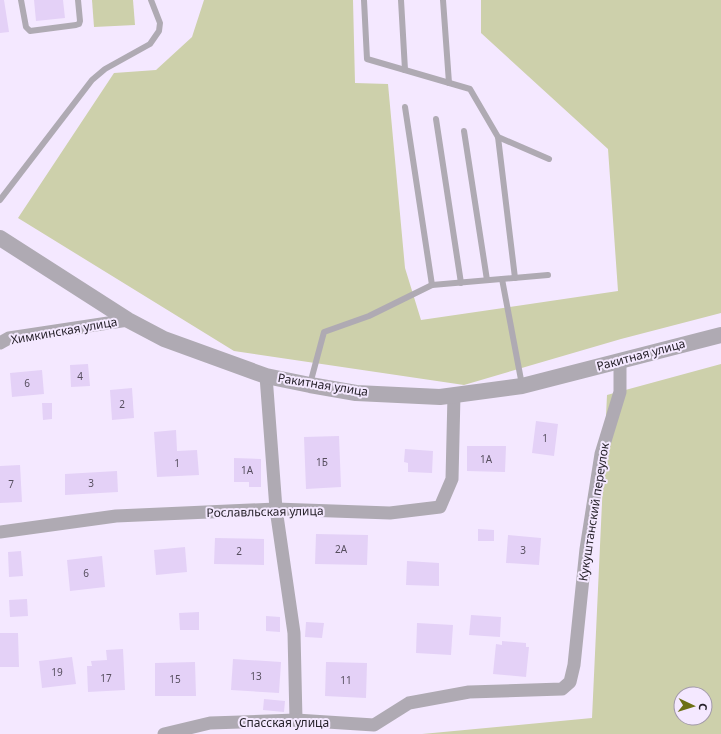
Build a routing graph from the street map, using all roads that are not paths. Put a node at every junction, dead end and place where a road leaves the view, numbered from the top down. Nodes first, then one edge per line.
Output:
1 (21, 0) edge
2 (78, 0) edge
3 (151, 0) edge
4 (364, 0) edge
5 (401, 0) edge
6 (443, 0) edge
7 (405, 70) junction
8 (449, 83) junction
9 (405, 107) dead end
10 (436, 119) dead end
11 (464, 131) dead end
12 (498, 137) junction
13 (549, 159) dead end
14 (0, 200) edge
15 (0, 238) edge
16 (548, 275) dead end
17 (515, 278) junction
18 (502, 279) junction
19 (487, 280) junction
20 (461, 282) junction
21 (432, 285) junction
22 (128, 320) junction
23 (721, 334) edge
24 (0, 343) edge
25 (620, 361) junction
26 (266, 376) junction
27 (310, 385) junction
28 (522, 386) junction
29 (454, 395) junction
30 (276, 509) junction
31 (0, 532) edge
32 (574, 665) joint
33 (296, 720) junction
34 (164, 734) edge

1 - 2 lane
3 - 14 lane
4 - 7 lane
5 - 7 lane
6 - 8 lane
7 - 8 lane
8 - 12 lane
9 - 21 lane
10 - 20 lane
11 - 19 lane
12 - 13 lane
12 - 17 lane
15 - 22 street, Ракитная улица
16 - 17 lane
17 - 18 lane
18 - 19 lane
18 - 28 lane
19 - 20 lane
20 - 21 lane
21 - 27 lane
22 - 24 street, Химкинская улица
22 - 26 street, Ракитная улица
23 - 25 street, Ракитная улица
25 - 28 street, Ракитная улица
25 - 32 street, Кукуштанский переулок
26 - 27 street, Ракитная улица
26 - 30 street
27 - 29 street, Ракитная улица
28 - 29 street, Ракитная улица
29 - 30 street, Рославльская улица
30 - 31 street, Рославльская улица
30 - 33 street
32 - 33 street, Спасская улица
33 - 34 street, Спасская улица

